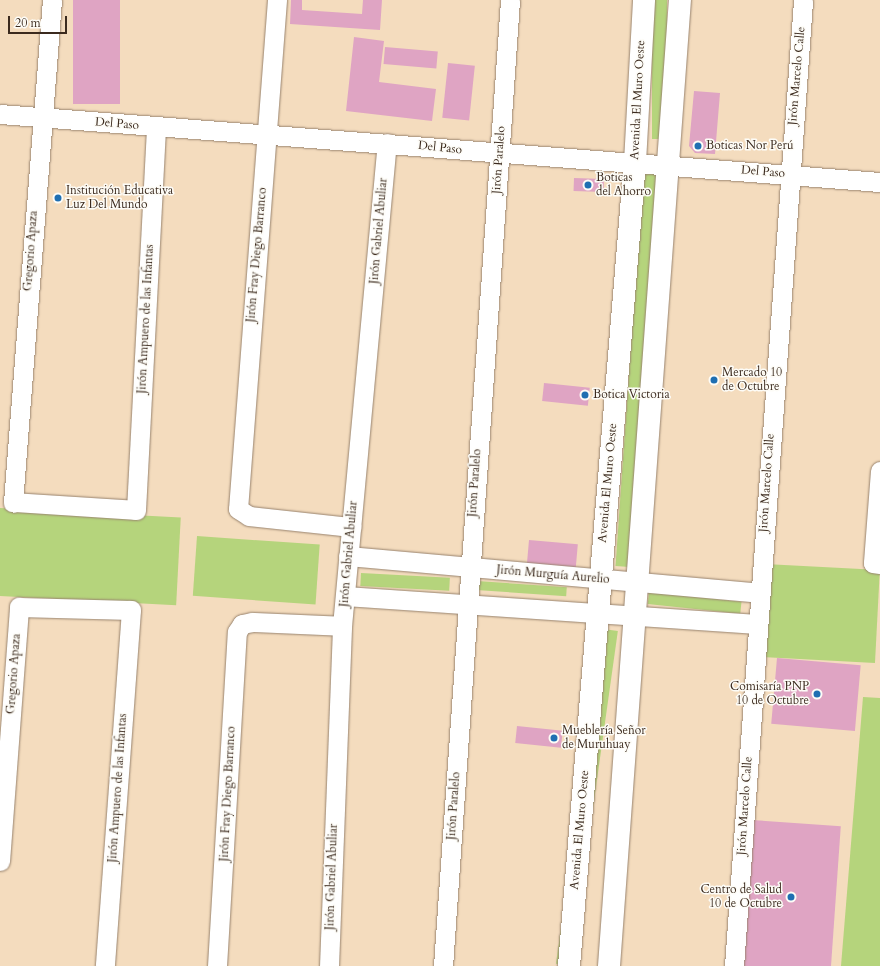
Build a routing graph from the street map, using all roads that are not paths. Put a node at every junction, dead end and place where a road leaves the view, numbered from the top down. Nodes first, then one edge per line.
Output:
1 (52, 0) edge
2 (277, 0) edge
3 (510, 0) edge
4 (644, 0) edge
5 (680, 0) edge
6 (803, 0) edge
7 (0, 114) edge
8 (41, 118) junction
9 (156, 127) junction
10 (268, 133) junction
11 (387, 143) junction
12 (499, 154) junction
13 (635, 162) junction
14 (668, 164) junction
15 (789, 174) junction
16 (880, 182) edge
17 (880, 471) edge
18 (136, 510) joint
19 (351, 527) junction
20 (348, 556) junction
21 (877, 564) edge
22 (469, 567) junction
23 (600, 579) junction
24 (635, 582) junction
25 (759, 593) junction
26 (345, 596) junction
27 (467, 604) junction
28 (130, 610) joint
29 (597, 614) junction
30 (633, 616) junction
31 (757, 624) junction
32 (342, 626) junction
33 (0, 861) edge
34 (105, 966) edge
35 (217, 966) edge
36 (329, 966) edge
37 (443, 966) edge
38 (569, 966) edge
39 (608, 966) edge
40 (734, 966) edge

1 - 8 street, Gregorio Apaza
2 - 10 street, Jirón Fray Diego Barranco
3 - 12 street, Jirón Paralelo
4 - 13 main road, Avenida El Muro Oeste
5 - 14 main road
6 - 15 street, Jirón Marcelo Calle
7 - 8 street, Del Paso
8 - 9 street, Del Paso
8 - 18 street, Gregorio Apaza
9 - 10 street, Del Paso
9 - 18 street, Jirón Ampuero de las Infantas
10 - 11 street, Del Paso
10 - 19 street, Jirón Fray Diego Barranco
11 - 12 street, Del Paso
11 - 19 street, Jirón Gabriel Abuliar
12 - 13 street, Del Paso
12 - 22 street, Jirón Paralelo
13 - 14 street, Del Paso
13 - 23 main road, Avenida El Muro Oeste
14 - 15 street, Del Paso
14 - 24 main road
15 - 16 street, Del Paso
15 - 25 street, Jirón Marcelo Calle
17 - 21 street
19 - 20 street, Jirón Gabriel Abuliar
20 - 22 street, Jirón Murguía Aurelio
20 - 26 street, Jirón Gabriel Abuliar
22 - 23 street, Jirón Murguía Aurelio
22 - 27 street, Jirón Paralelo
23 - 24 street, Jirón Murguía Aurelio
23 - 29 main road, Avenida El Muro Oeste
24 - 25 street, Jirón Murguía Aurelio
24 - 30 main road
25 - 31 street, Jirón Marcelo Calle
26 - 27 street
26 - 32 street, Jirón Gabriel Abuliar
27 - 29 street
27 - 37 street, Jirón Paralelo
28 - 33 street, Gregorio Apaza
28 - 34 street, Jirón Ampuero de las Infantas
29 - 30 street
29 - 38 main road, Avenida El Muro Oeste
30 - 31 street
30 - 39 main road
31 - 40 street, Jirón Marcelo Calle
32 - 35 street, Jirón Fray Diego Barranco
32 - 36 street, Jirón Gabriel Abuliar

